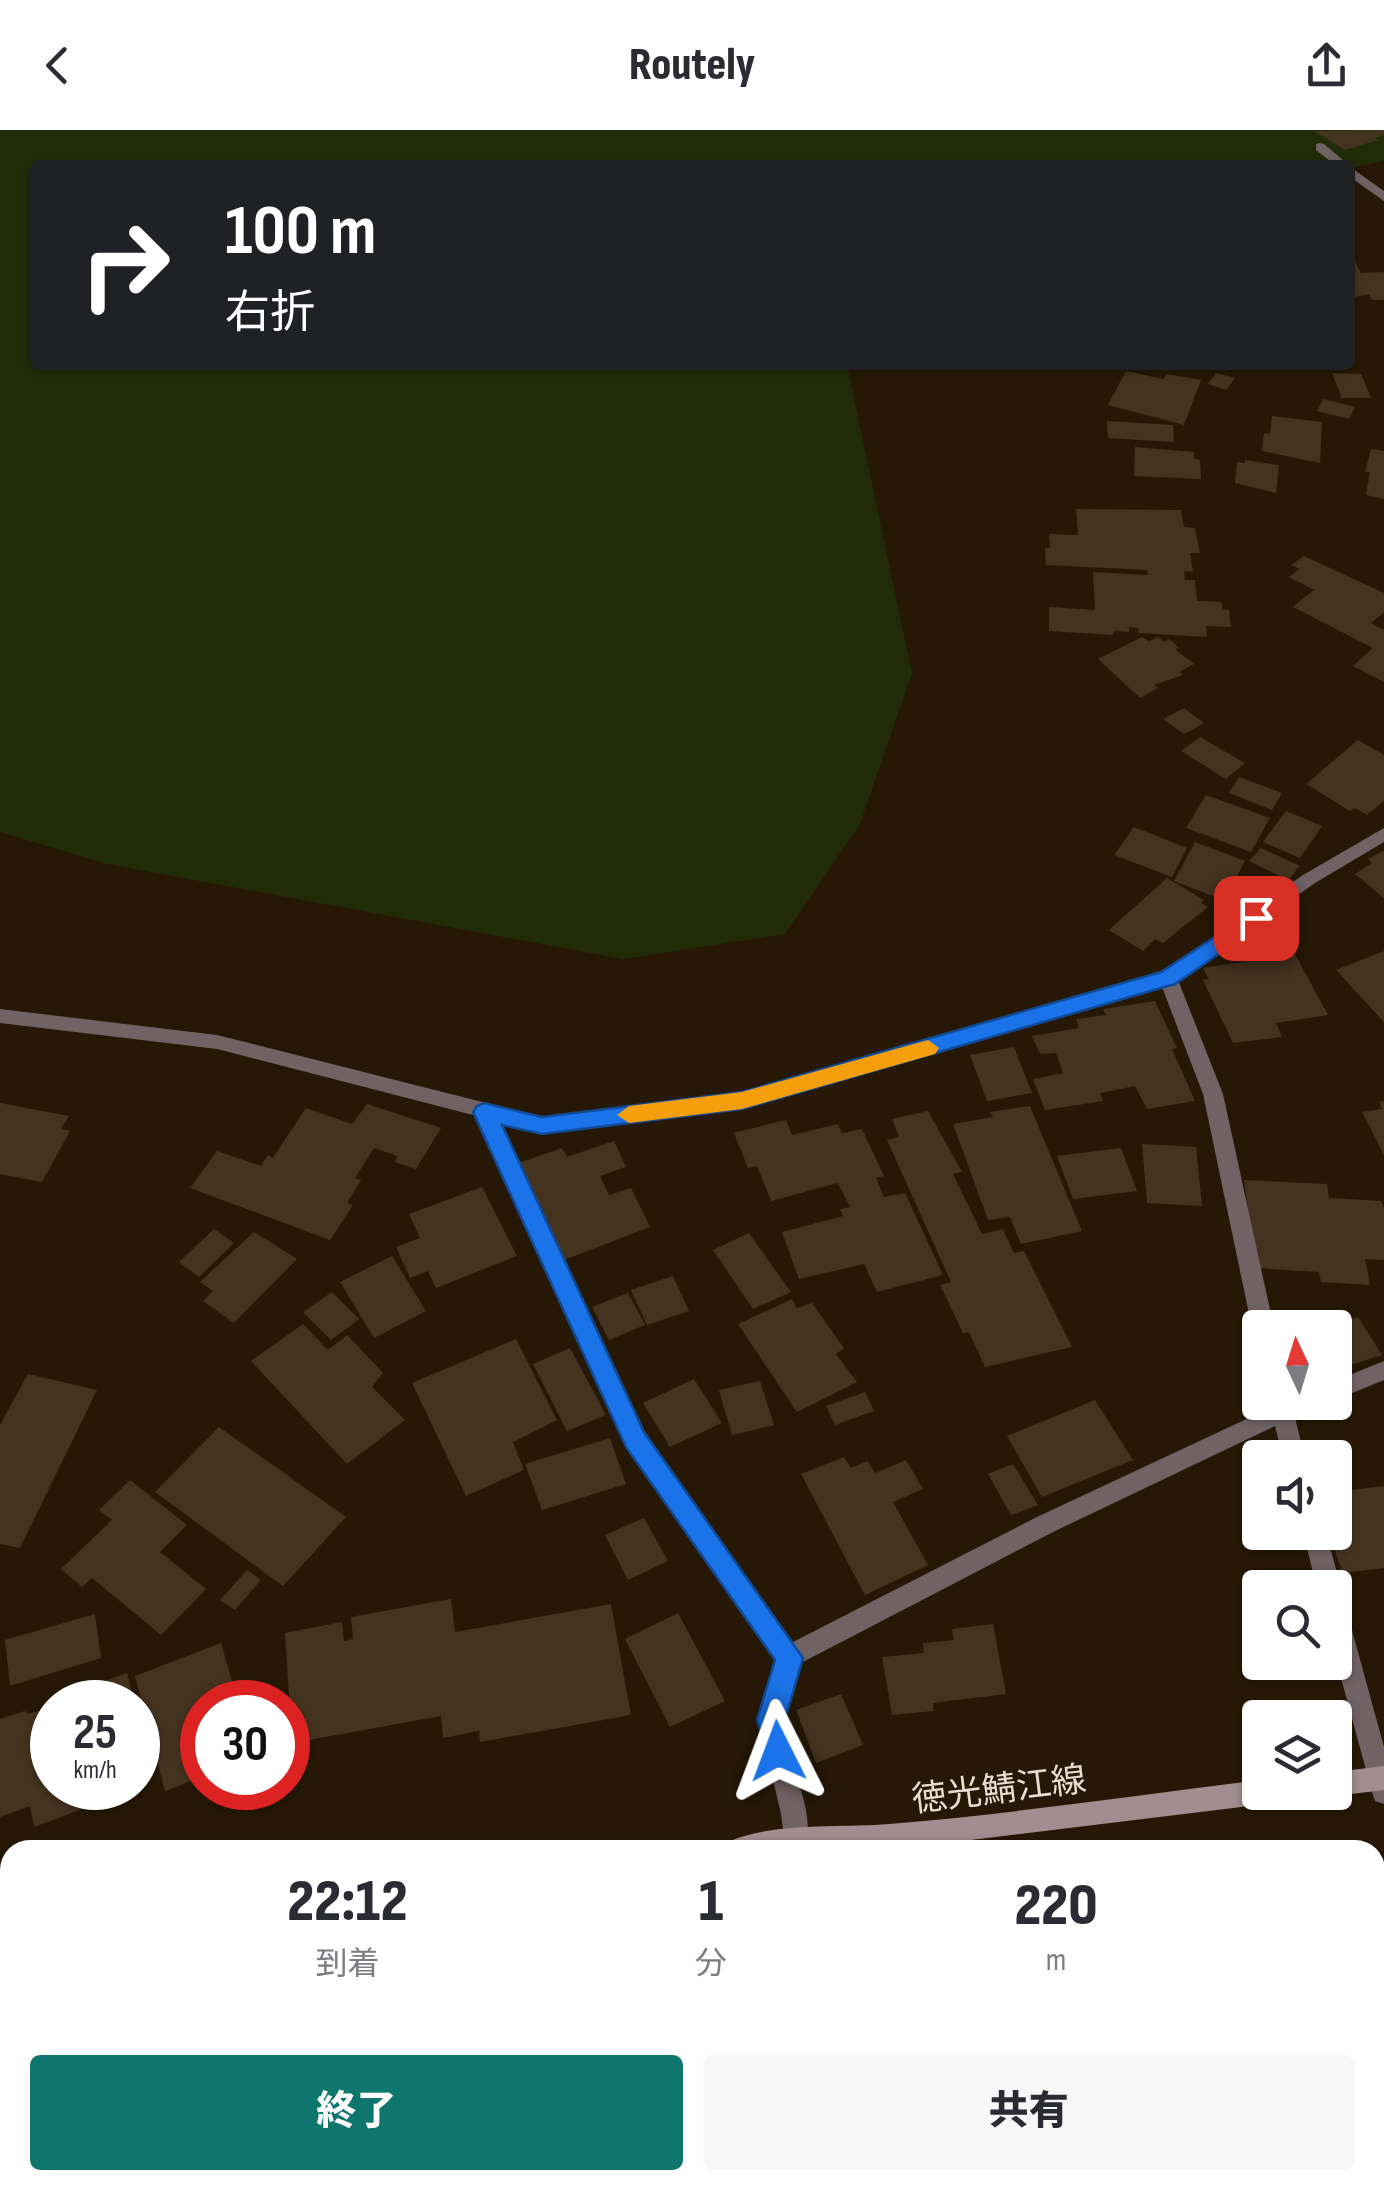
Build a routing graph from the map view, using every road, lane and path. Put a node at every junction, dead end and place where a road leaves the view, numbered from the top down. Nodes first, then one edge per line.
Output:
1 (1320, 147) dead end
2 (1337, 160) edge
3 (1355, 174) edge
4 (1384, 197) edge
5 (1384, 834) edge
6 (1168, 978) junction
7 (0, 1016) edge
8 (484, 1112) junction
9 (1260, 1310) edge
10 (1384, 1370) edge
11 (1352, 1384) edge
12 (1257, 1420) edge
13 (790, 1658) junction
14 (1352, 1673) edge
15 (1383, 1783) edge
16 (1352, 1784) edge
17 (1242, 1795) edge
18 (795, 1840) edge
19 (833, 1840) edge

1 - 2 street
3 - 4 street
5 - 6 street
6 - 8 street
6 - 9 street
7 - 8 street
8 - 13 street
10 - 11 street
12 - 13 street
13 - 18 street
14 - 15 street
15 - 16 main road
17 - 19 main road, 徳光鯖江線

